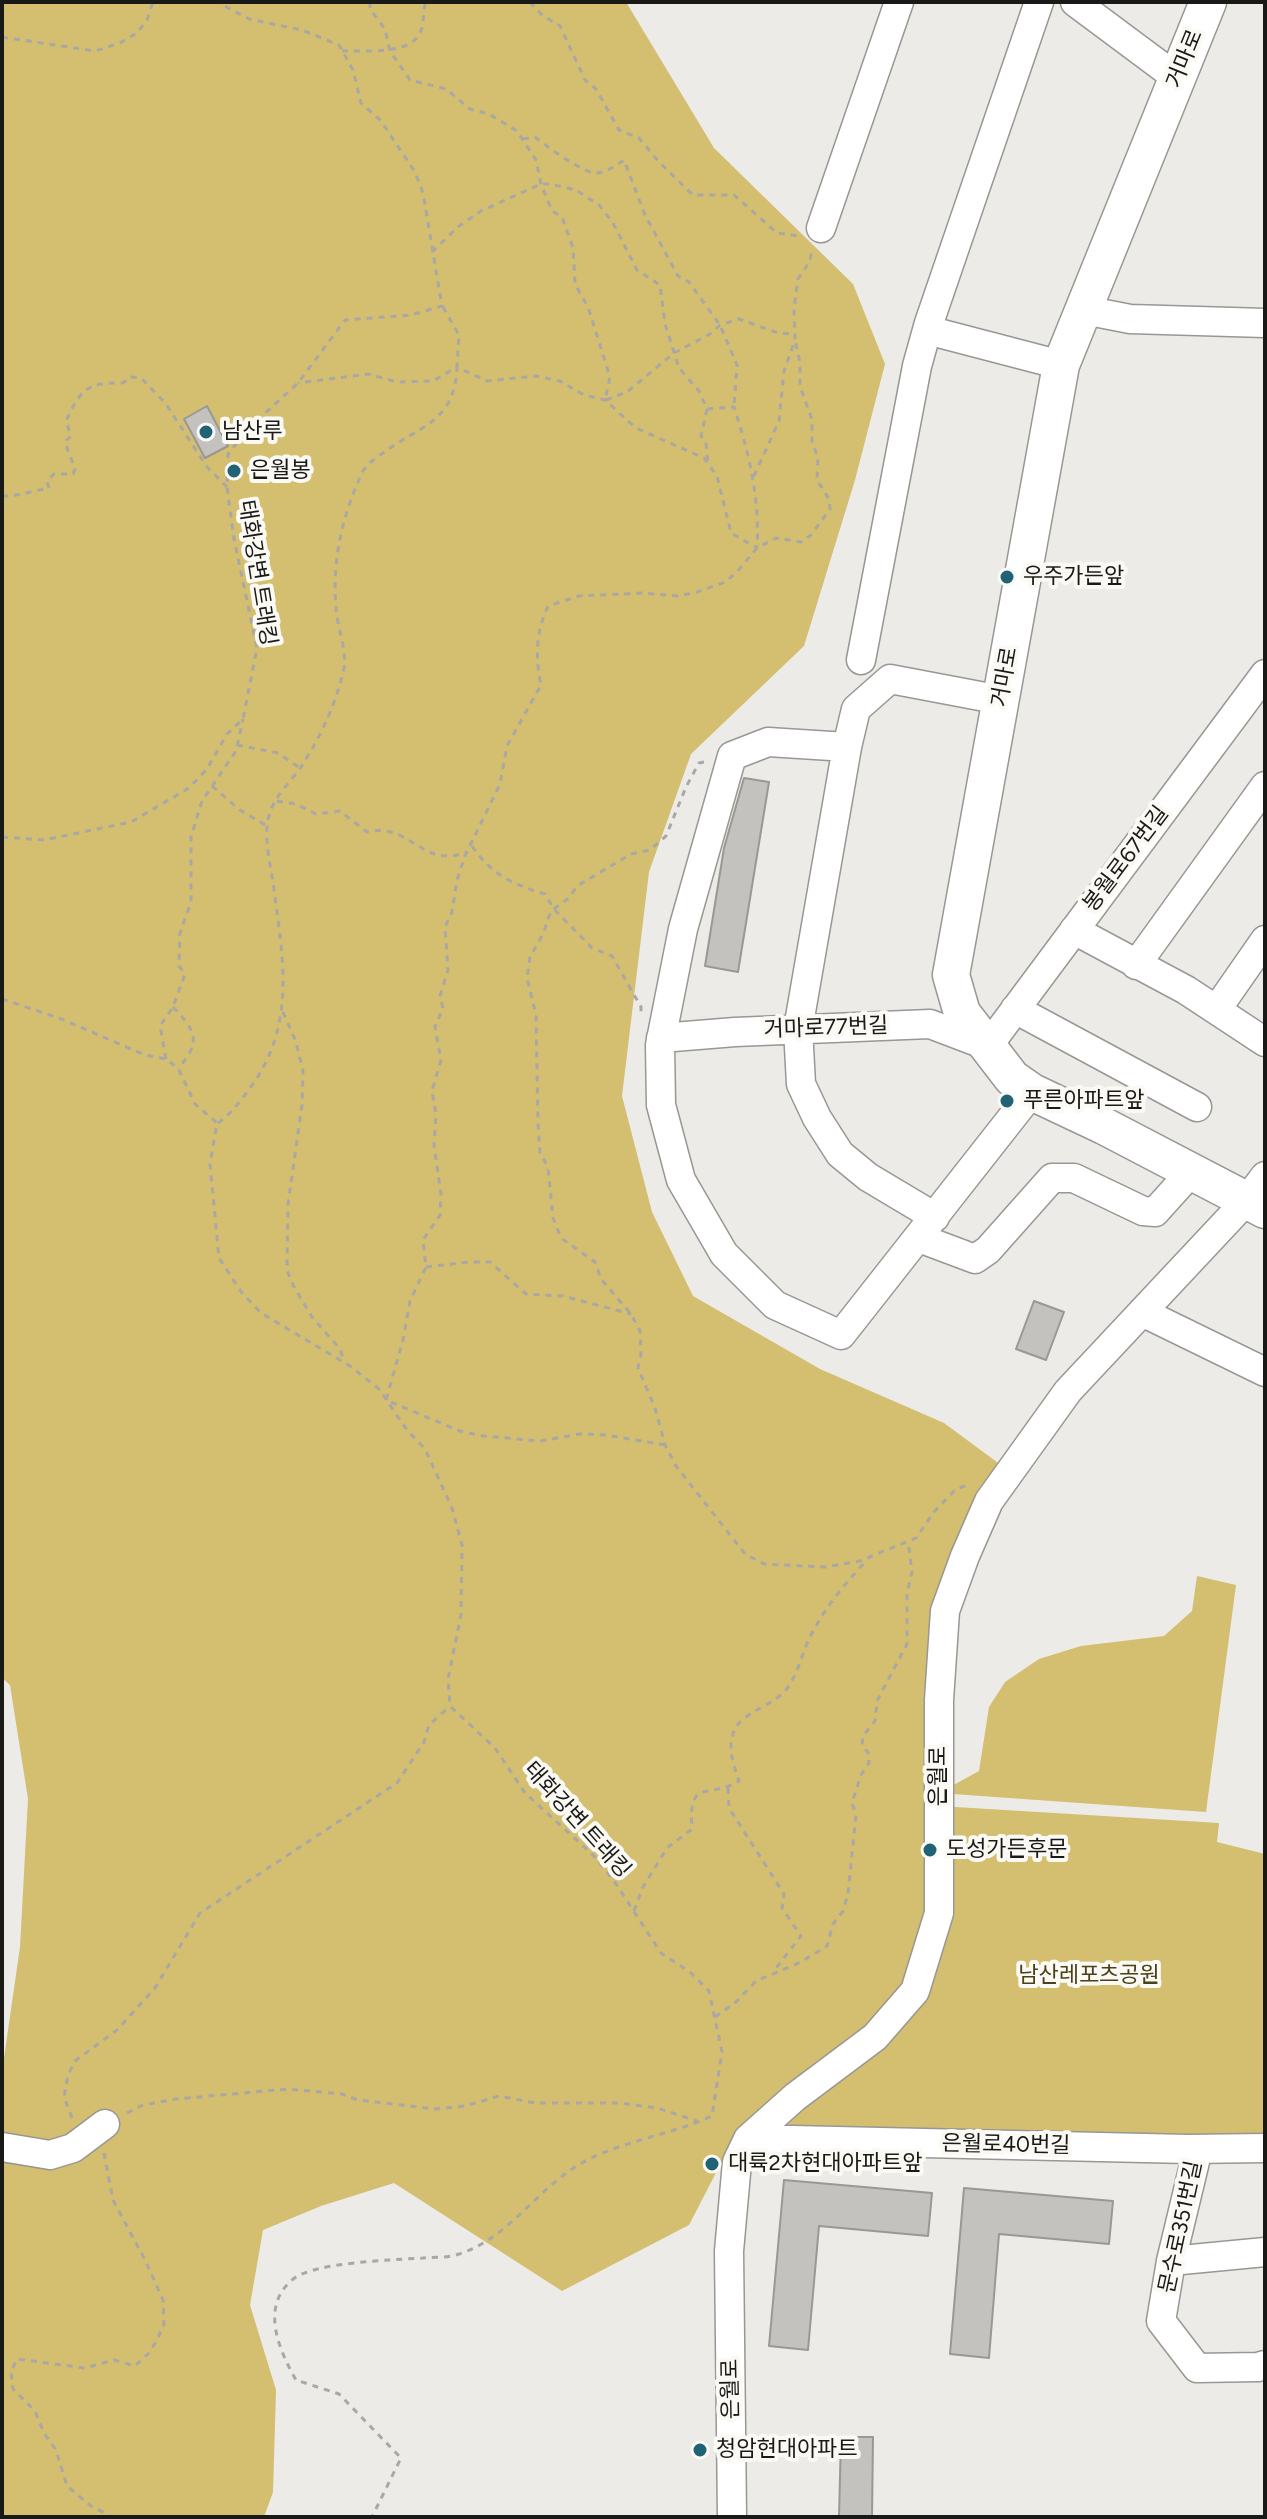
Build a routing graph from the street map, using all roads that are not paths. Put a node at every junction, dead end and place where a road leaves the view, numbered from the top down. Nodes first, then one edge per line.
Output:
1 (899, 2) edge
2 (1039, 2) edge
3 (1075, 2) edge
4 (1208, 2) edge
5 (1177, 78) junction
6 (821, 228) road end
7 (1084, 310) junction
8 (1265, 323) edge
9 (927, 330) junction
10 (1061, 365) junction
11 (861, 660) dead end
12 (1265, 674) edge
13 (1001, 700) junction
14 (847, 747) junction
15 (1265, 786) edge
16 (1074, 930) junction
17 (1265, 940) edge
18 (1136, 965) junction
19 (1015, 1009) junction
20 (1217, 1009) junction
21 (798, 1029) junction
22 (661, 1038) junction
23 (1265, 1042) edge
24 (988, 1046) junction
25 (1032, 1092) junction
26 (1197, 1107) dead end
27 (1192, 1171) junction
28 (1259, 1195) edge
29 (927, 1228) junction
30 (1142, 1312) junction
31 (1265, 1372) edge
32 (105, 2124) road end
33 (748, 2139) junction
34 (2, 2147) edge
35 (1265, 2148) edge
36 (1198, 2149) junction
37 (1265, 2252) edge
38 (1171, 2261) junction
39 (1265, 2365) edge
40 (732, 2517) edge

1 - 6 street
2 - 9 street
3 - 5 street
4 - 5 main road, 거마로
5 - 7 main road, 거마로
7 - 8 street
7 - 10 main road, 거마로
9 - 10 street
9 - 11 street
10 - 13 main road, 거마로
12 - 16 street, 봉월로67번길
13 - 14 street
13 - 24 main road, 거마로
14 - 21 street
14 - 22 street
15 - 18 street
16 - 18 street
16 - 19 street, 봉월로67번길
17 - 20 street
18 - 20 street
19 - 24 street, 봉월로67번길
19 - 26 street
20 - 23 street
21 - 22 street, 거마로77번길
21 - 24 street, 거마로77번길
21 - 29 street
22 - 29 street
24 - 25 main road, 거마로
25 - 27 main road, 거마로
25 - 29 street
27 - 28 main road, 거마로
27 - 29 street
28 - 30 street, 은월로
30 - 31 street
30 - 33 street, 은월로
32 - 34 street
33 - 36 street, 은월로40번길
33 - 40 street, 은월로
35 - 36 street, 은월로40번길
36 - 38 street, 문수로351번길
37 - 38 street
38 - 39 street, 문수로351번길

